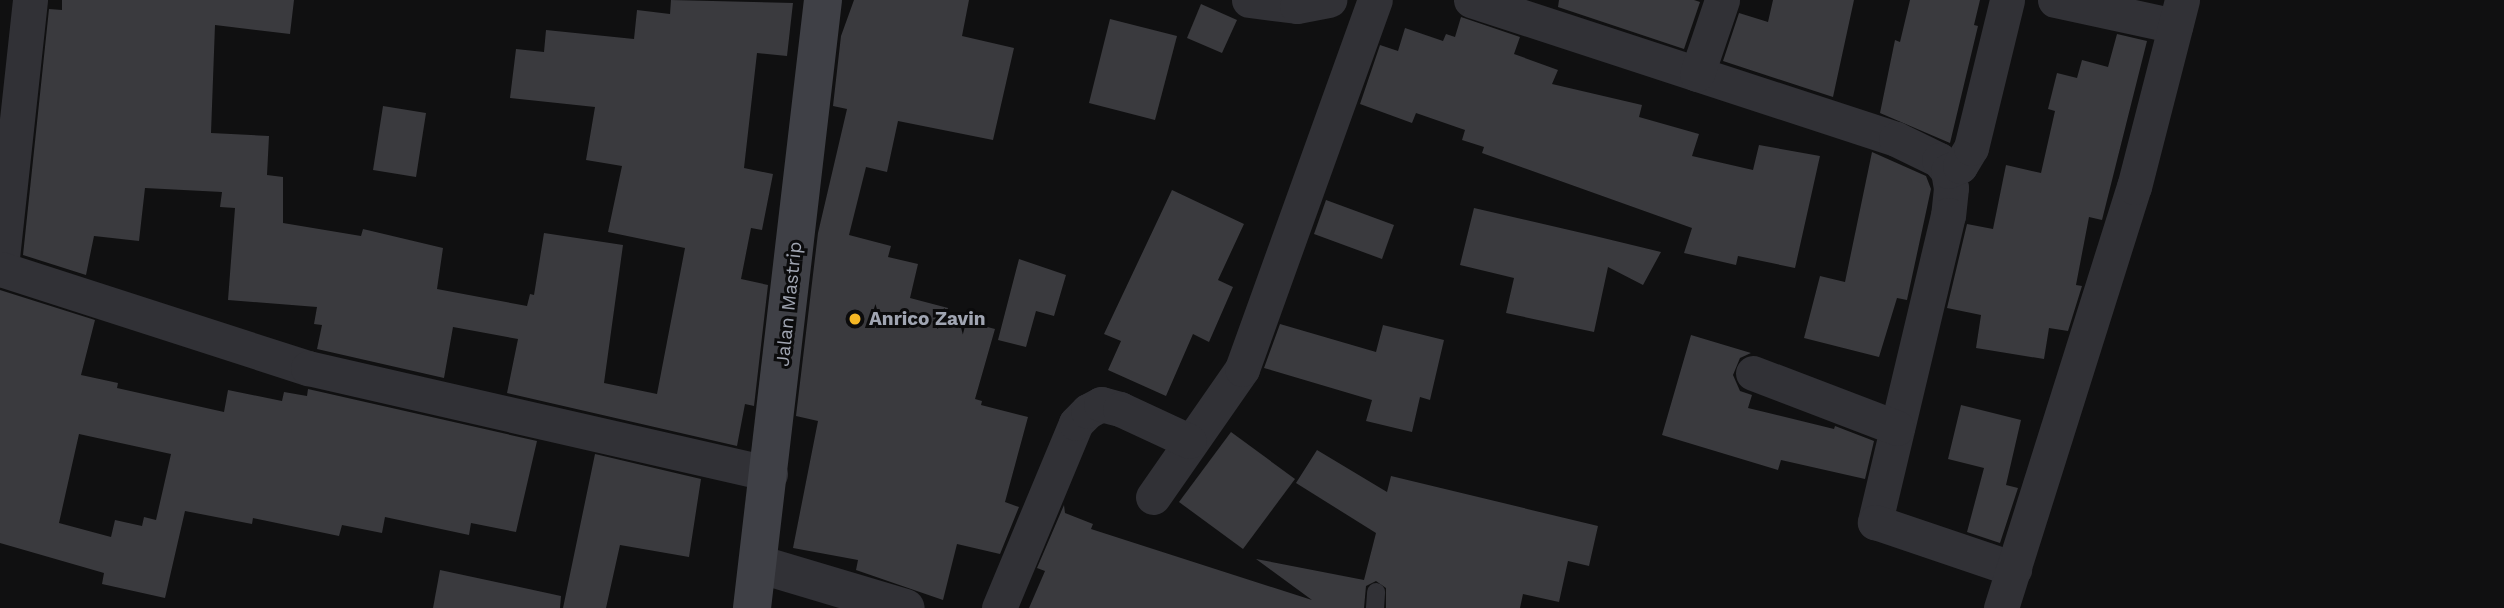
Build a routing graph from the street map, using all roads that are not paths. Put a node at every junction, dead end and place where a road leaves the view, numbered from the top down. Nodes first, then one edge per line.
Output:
1 (30, 0) edge
2 (823, 0) edge
3 (1249, 0) edge
4 (1329, 0) edge
5 (1375, 0) edge
6 (1471, 0) edge
7 (1723, 0) edge
8 (2007, 0) edge
9 (2055, 0) edge
10 (2178, 13) edge
11 (1697, 74) junction
12 (1948, 171) junction
13 (1, 271) edge
14 (1753, 373) dead end
15 (1898, 428) junction
16 (1189, 441) junction
17 (770, 474) junction
18 (1153, 497) dead end
19 (758, 564) junction
20 (2014, 569) junction
21 (752, 608) edge
22 (906, 608) edge
23 (999, 608) edge
24 (2001, 608) edge

1 - 13 street
2 - 17 main road, Jalan Mastrip
3 - 4 street
5 - 16 street
6 - 11 street
7 - 11 street
8 - 12 street
9 - 10 street
10 - 20 street
11 - 12 street
12 - 15 street
13 - 17 street
14 - 15 street
15 - 20 street
16 - 18 street
16 - 23 street
17 - 19 main road, Jalan Mastrip
19 - 21 main road, Jalan Mastrip
19 - 22 street
20 - 24 street

